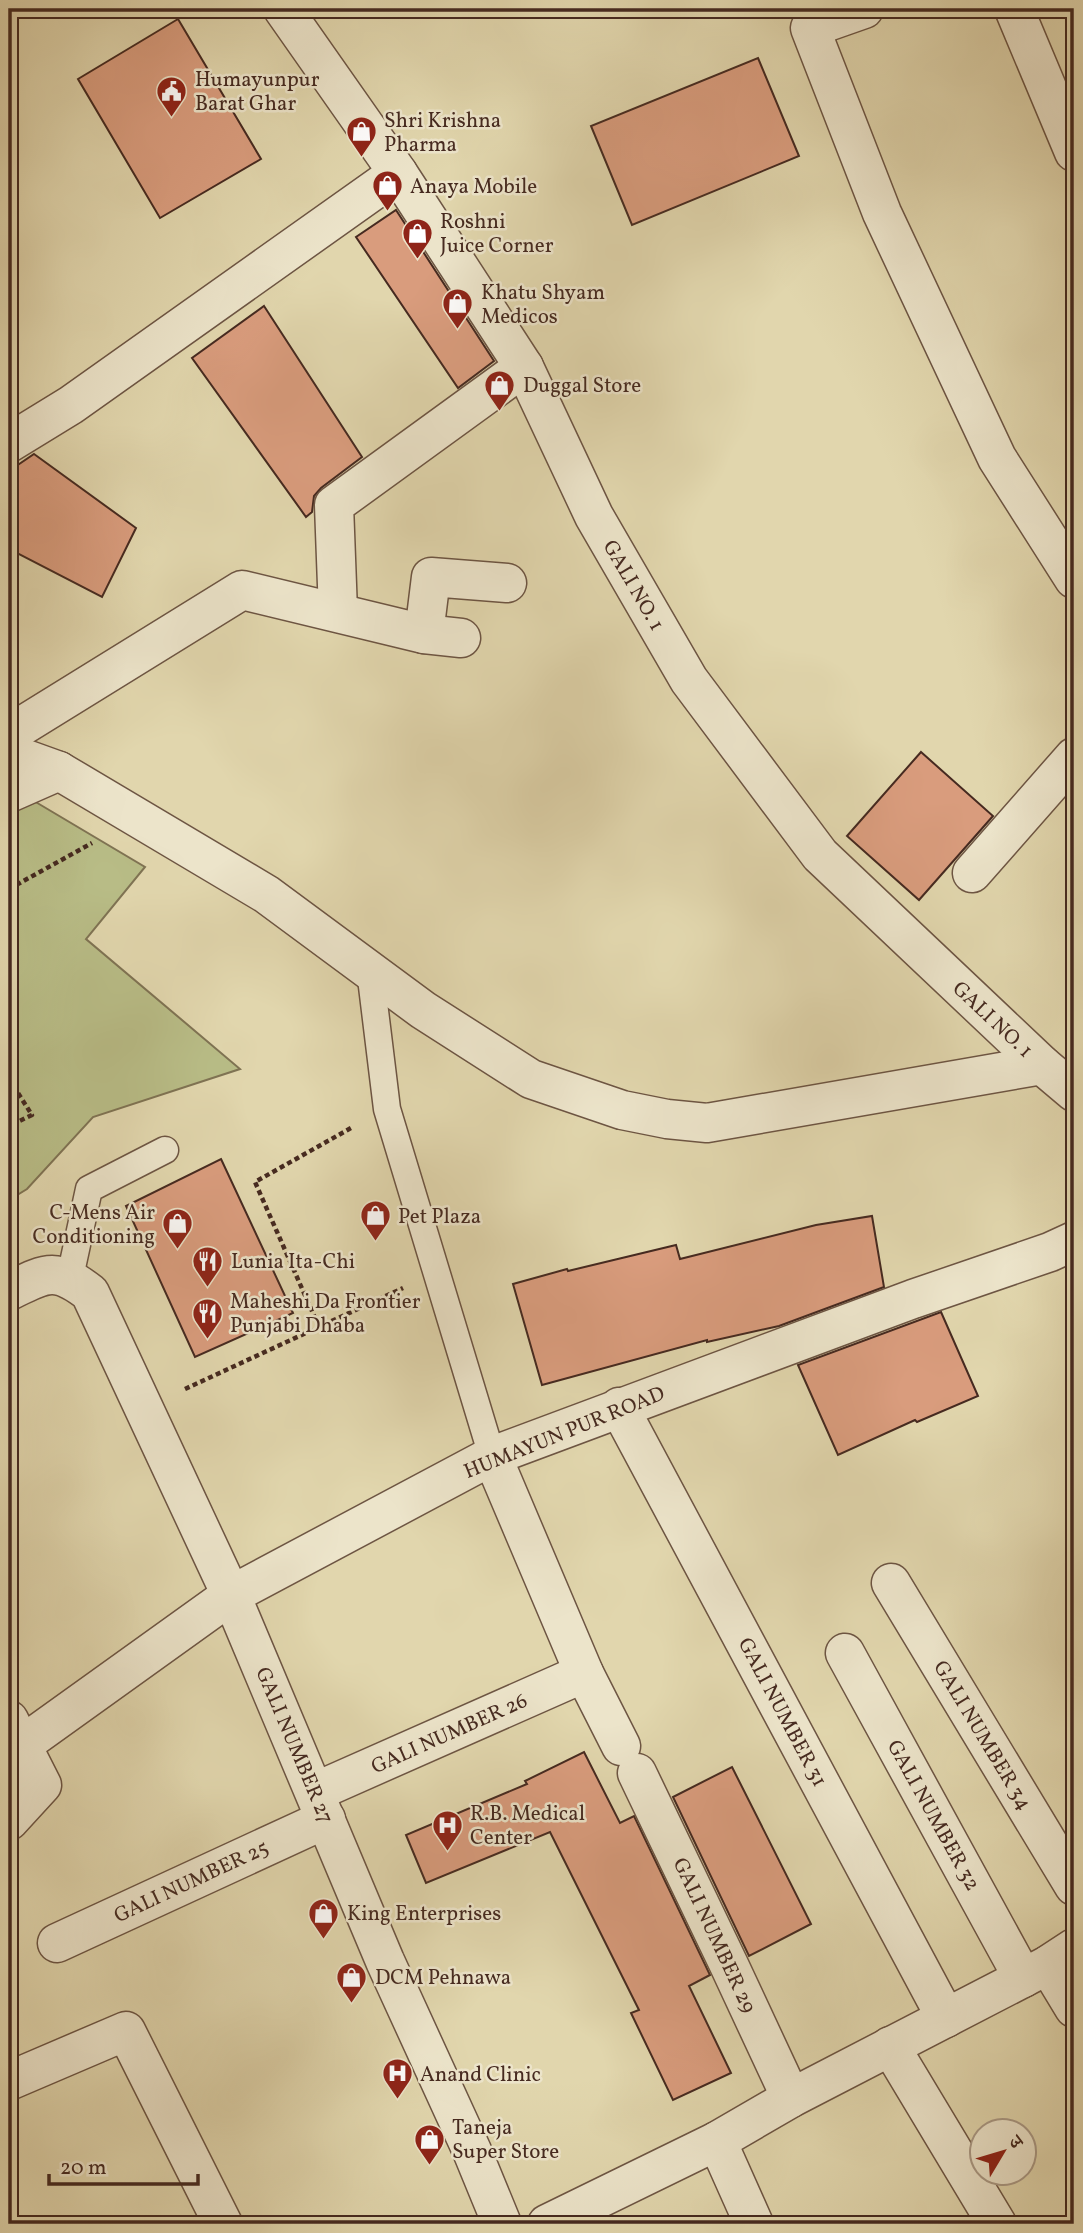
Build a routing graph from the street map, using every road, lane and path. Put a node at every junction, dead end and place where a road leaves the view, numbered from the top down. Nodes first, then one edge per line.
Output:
1 (283, 9) edge
2 (864, 9) edge
3 (1014, 9) edge
4 (1074, 152) edge
5 (398, 173) junction
6 (524, 367) junction
7 (9, 443) edge
8 (1074, 579) edge
9 (507, 583) dead end
10 (338, 612) junction
11 (9, 734) edge
12 (9, 753) edge
13 (1074, 757) edge
14 (59, 771) junction
15 (9, 793) edge
16 (98, 839) dead end
17 (972, 873) dead end
18 (9, 889) edge
19 (370, 970) junction
20 (1042, 1065) junction
21 (9, 1079) edge
22 (1074, 1092) edge
23 (387, 1109) junction
24 (9, 1126) edge
25 (165, 1150) dead end
26 (1074, 1241) edge
27 (438, 1272) junction
28 (70, 1278) junction
29 (9, 1291) edge
30 (319, 1327) junction
31 (620, 1407) junction
32 (143, 1408) junction
33 (492, 1456) junction
34 (891, 1583) dead end
35 (231, 1595) junction
36 (845, 1653) dead end
37 (584, 1673) junction
38 (15, 1732) edge
39 (320, 1806) junction
40 (9, 1821) edge
41 (1074, 1886) edge
42 (57, 1943) dead end
43 (1048, 1964) edge
44 (1074, 2008) edge
45 (946, 2018) junction
46 (890, 2046) junction
47 (9, 2081) edge
48 (791, 2098) junction
49 (716, 2141) junction
50 (223, 2224) edge
51 (502, 2224) edge
52 (547, 2224) edge
53 (754, 2224) edge
54 (997, 2224) edge

1 - 5 street, GALI NO. 1
2 - 8 street
3 - 4 street
5 - 6 street, GALI NO. 1
5 - 7 street
6 - 10 street
6 - 20 street, GALI NO. 1
9 - 10 street
10 - 11 street
12 - 14 street
13 - 17 street
14 - 15 street
14 - 19 street
16 - 18 path
19 - 20 street
19 - 23 lane
20 - 22 street, GALI NO. 1
21 - 24 path
23 - 27 lane
23 - 30 path
25 - 28 lane
26 - 31 street, HUMAYUN PUR ROAD
27 - 30 path
27 - 33 lane
28 - 29 street
28 - 32 street, GALI NUMBER 27
30 - 32 path
31 - 33 street, HUMAYUN PUR ROAD
31 - 45 street, GALI NUMBER 31
32 - 35 street, GALI NUMBER 27
33 - 35 street, HUMAYUN PUR ROAD
33 - 37 street
34 - 41 street, GALI NUMBER 34
35 - 38 street, HUMAYUN PUR ROAD
35 - 39 street, GALI NUMBER 27
36 - 43 street, GALI NUMBER 32
37 - 39 street, GALI NUMBER 26
37 - 48 street, GALI NUMBER 29
38 - 40 street
39 - 42 street, GALI NUMBER 25
39 - 51 street, GALI NUMBER 27
43 - 44 street, GALI NUMBER 32
43 - 45 street
45 - 46 street
46 - 48 street
46 - 54 street
47 - 50 street
48 - 49 street
49 - 52 street
49 - 53 street

